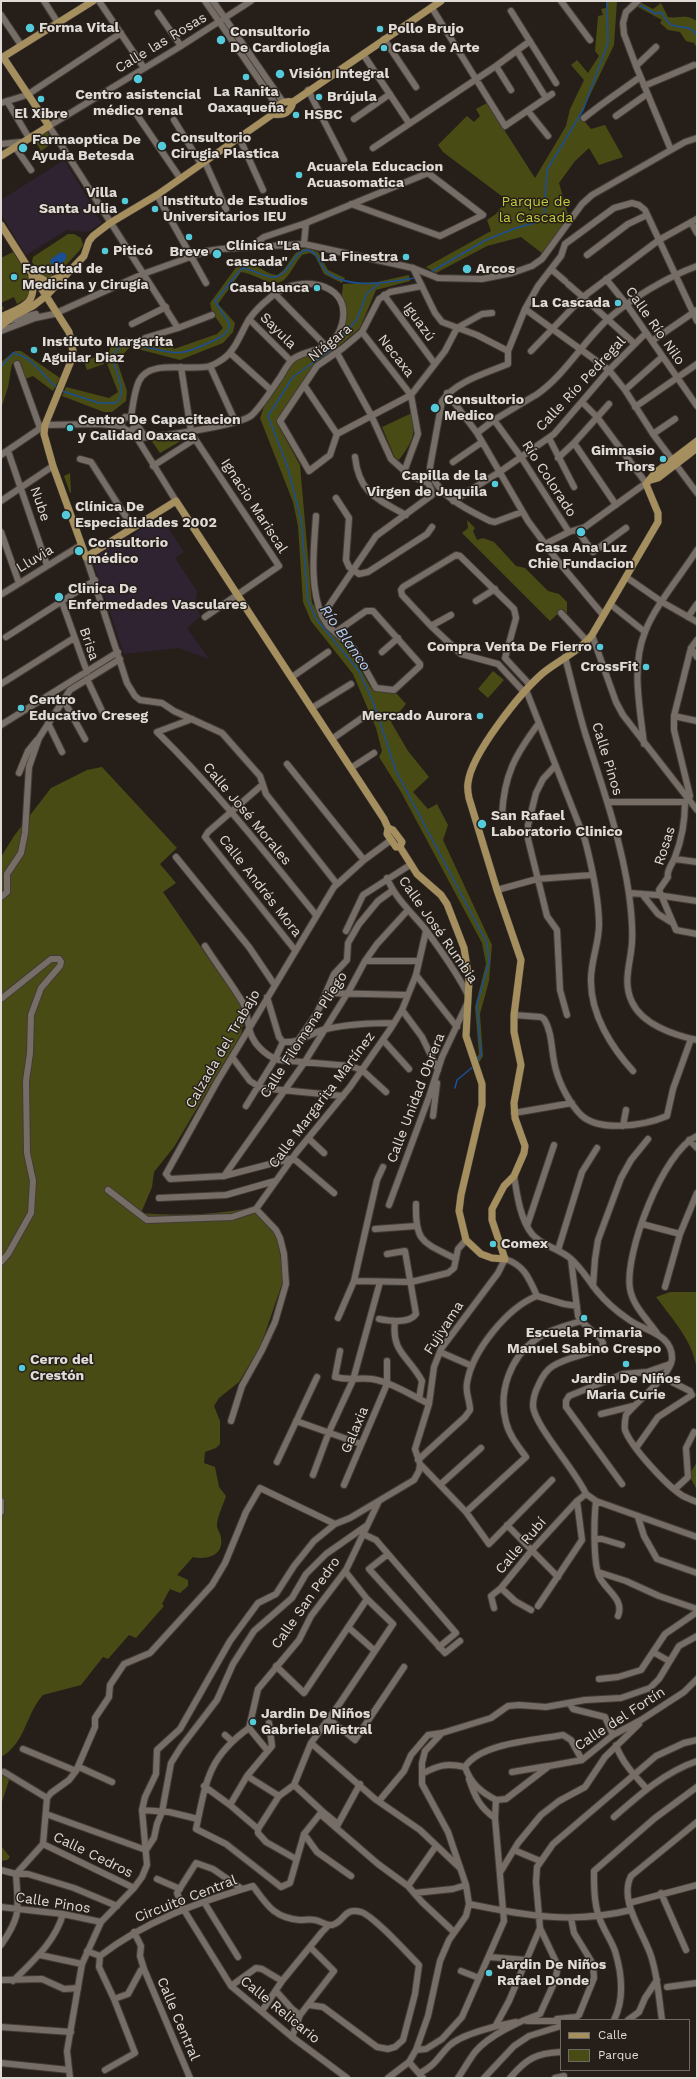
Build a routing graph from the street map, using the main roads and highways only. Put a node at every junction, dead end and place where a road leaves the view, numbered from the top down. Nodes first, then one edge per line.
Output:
1 (93, 1) edge
2 (441, 1) edge
3 (2, 58) edge
4 (292, 102) junction
5 (273, 114) junction
6 (1, 156) edge
7 (1, 225) edge
8 (31, 271) junction
9 (67, 274) junction
10 (46, 296) junction
11 (2, 322) edge
12 (697, 441) edge
13 (697, 448) edge
14 (674, 461) junction
15 (388, 828) junction
16 (400, 848) junction

1 - 3 main road
2 - 4 main road
3 - 6 main road, Calle las Rosas
4 - 5 main road
4 - 5 main road
5 - 9 main road
7 - 8 main road
8 - 9 main road
8 - 10 main road
8 - 11 main road
9 - 10 main road
10 - 11 main road
10 - 15 main road
12 - 14 main road
13 - 14 main road
14 - 16 main road
15 - 16 main road
15 - 16 main road

